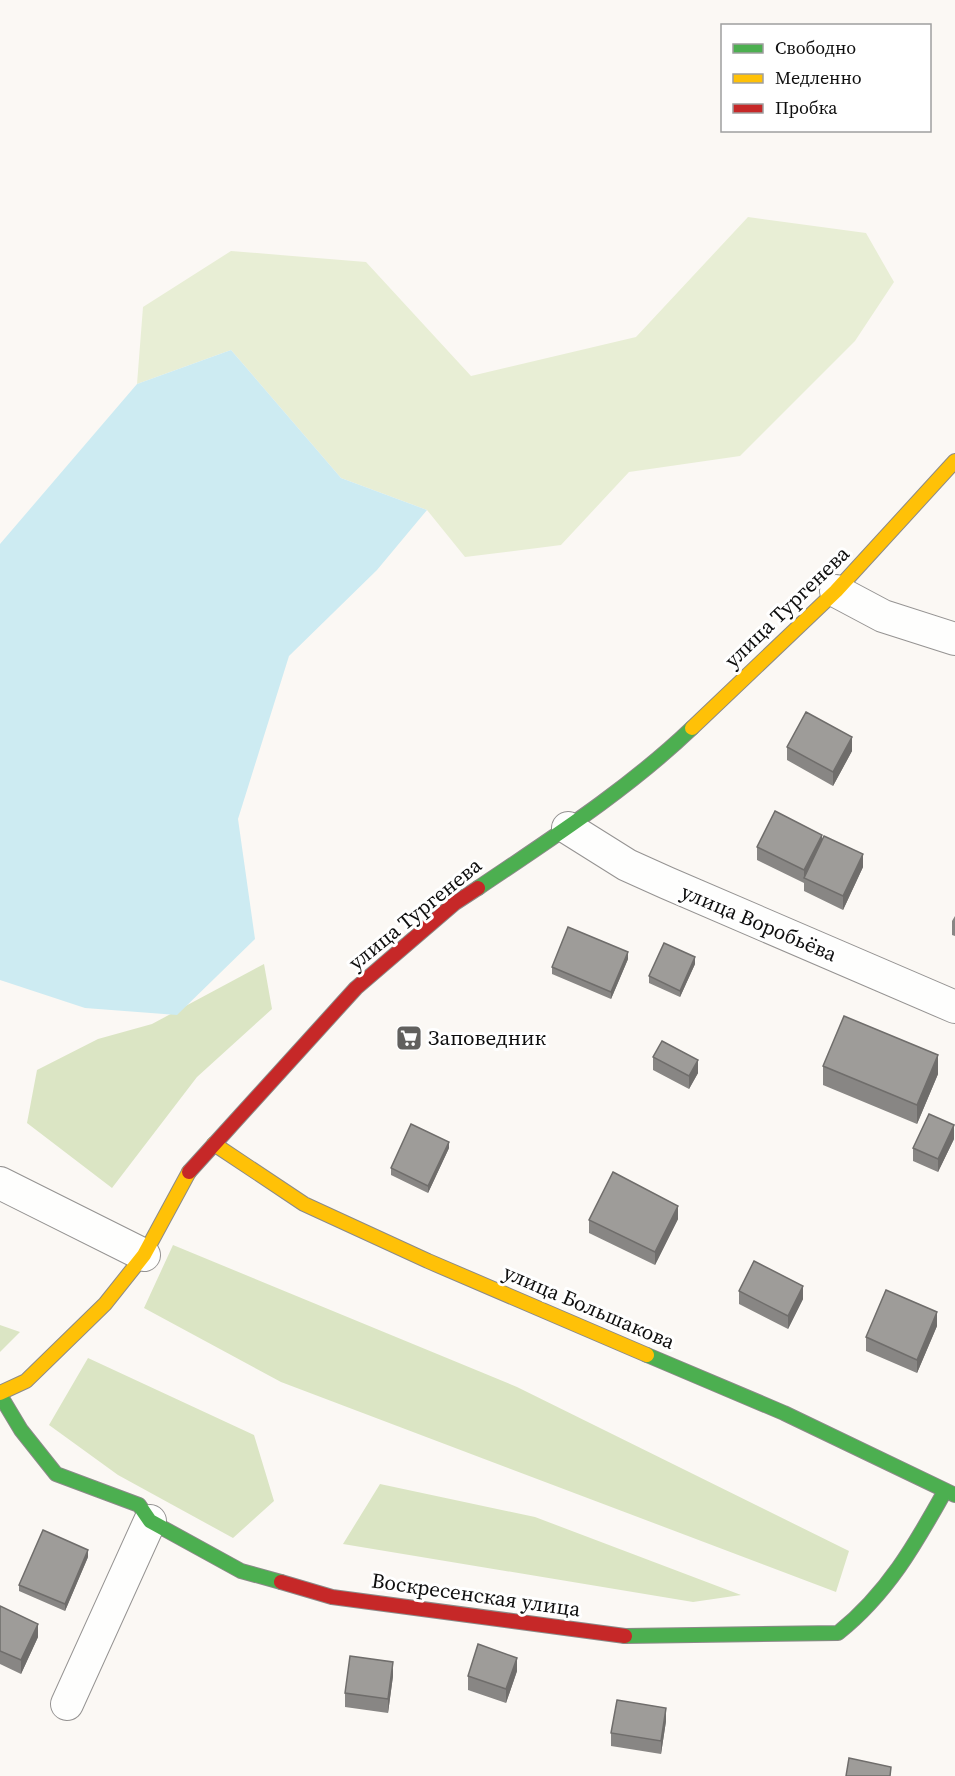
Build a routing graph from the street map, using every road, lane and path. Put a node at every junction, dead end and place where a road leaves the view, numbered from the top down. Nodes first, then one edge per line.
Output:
1 (955, 461) edge
2 (836, 591) junction
3 (955, 639) edge
4 (567, 828) junction
5 (955, 1007) edge
6 (214, 1144) junction
7 (0, 1183) edge
8 (144, 1255) junction
9 (0, 1394) edge
10 (950, 1493) edge
11 (150, 1521) junction
12 (67, 1704) dead end

1 - 2 street, улица Тургенева
2 - 3 street
2 - 4 street, улица Тургенева
4 - 5 street, улица Воробьёва
4 - 6 street, улица Тургенева
6 - 8 street, улица Тургенева
6 - 10 street, улица Большакова
7 - 8 street
8 - 9 street, улица Тургенева
9 - 11 street, Воскресенская улица
10 - 11 street, Воскресенская улица
11 - 12 street

